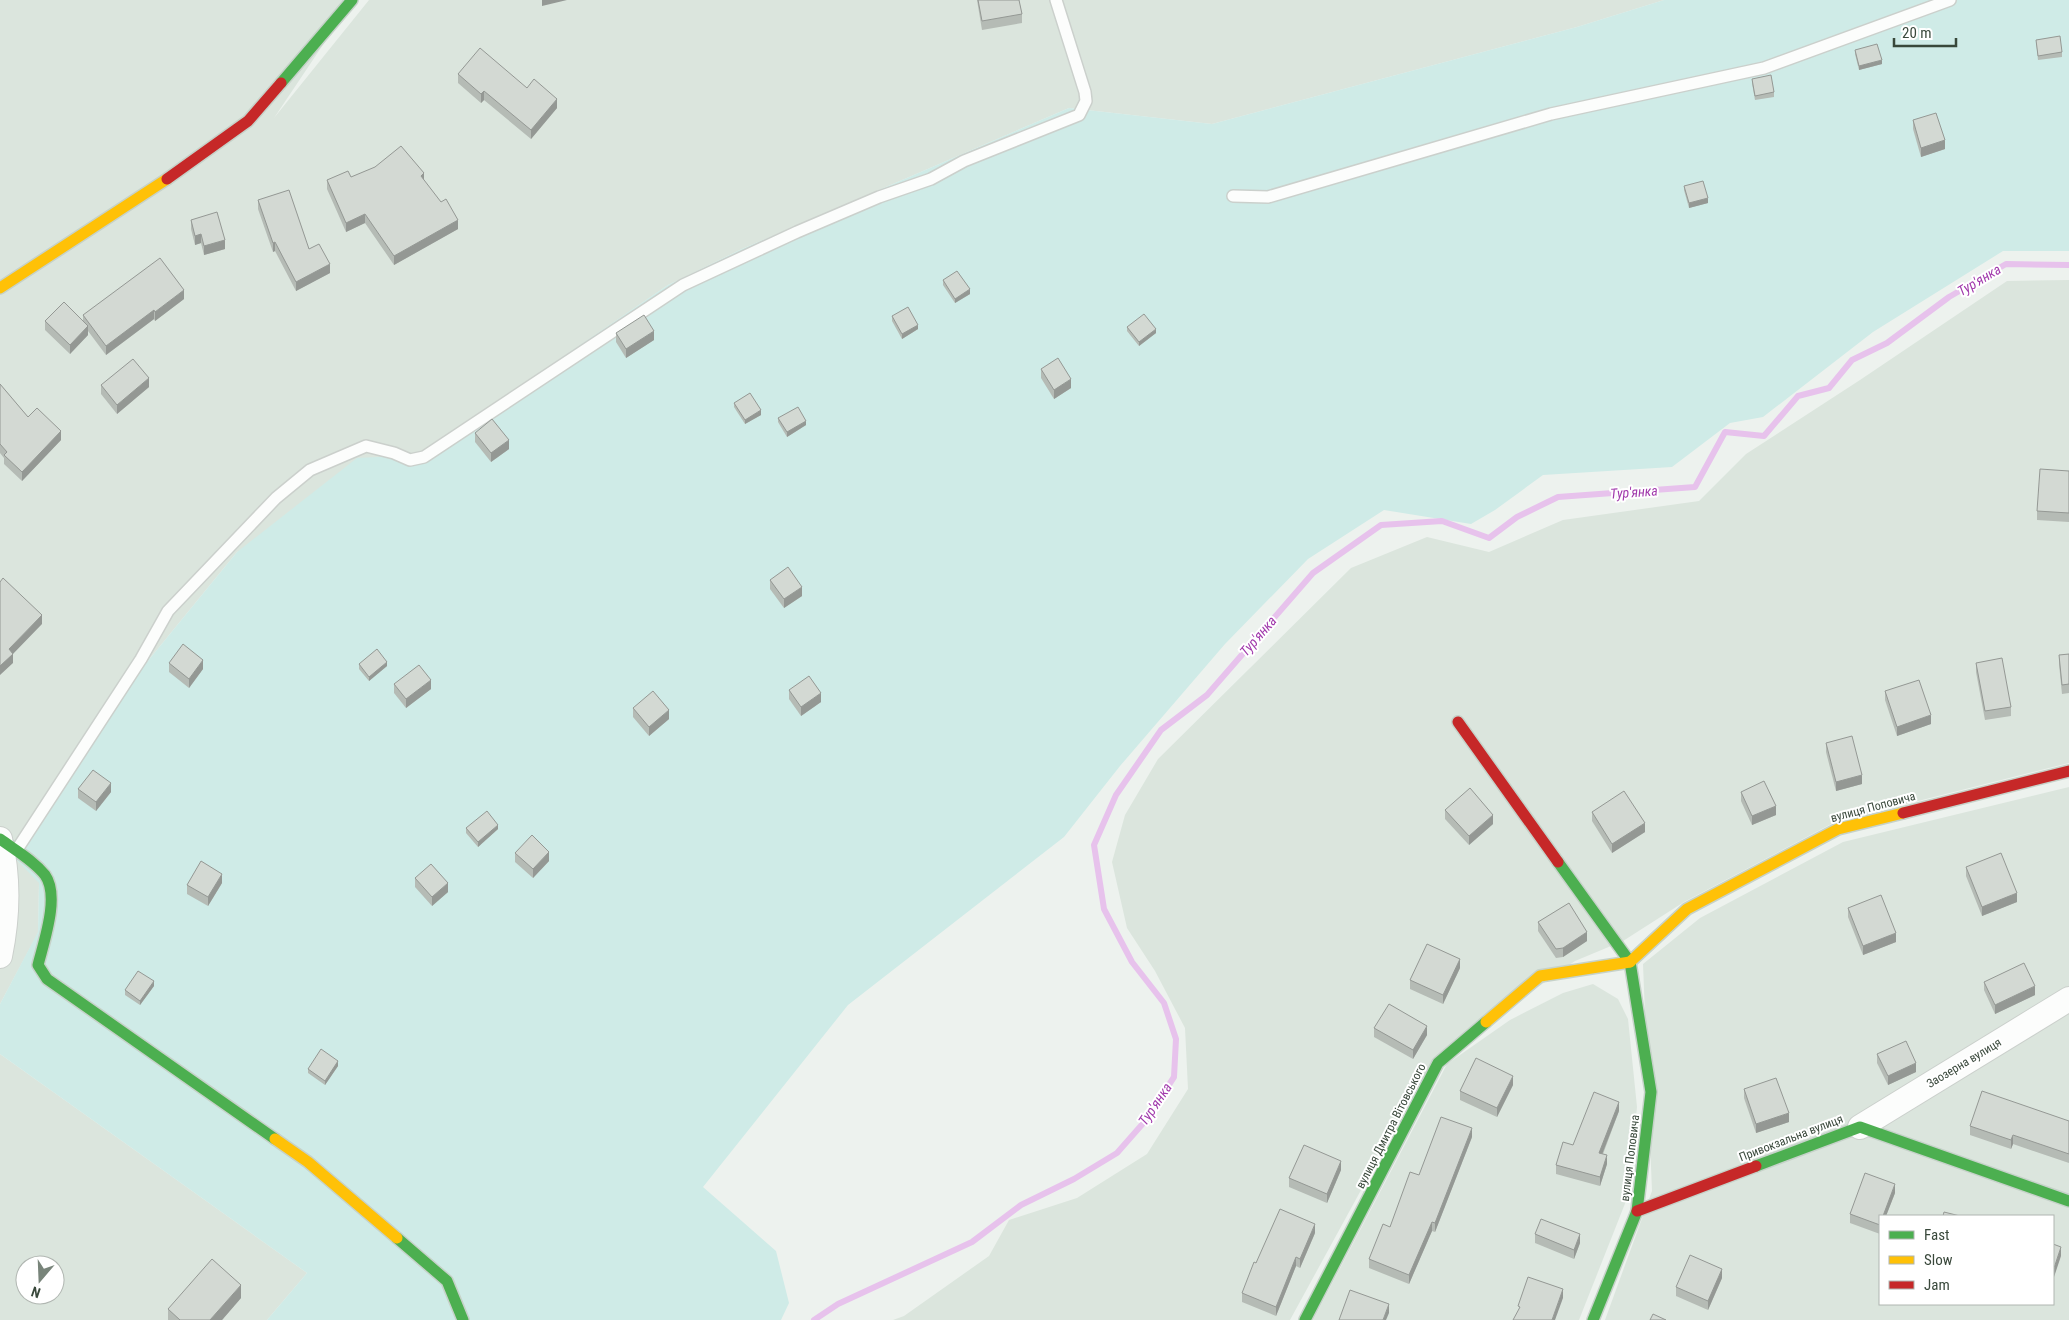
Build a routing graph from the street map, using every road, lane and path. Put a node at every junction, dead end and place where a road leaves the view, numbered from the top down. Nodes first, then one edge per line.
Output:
1 (352, 0) edge
2 (1056, 0) edge
3 (1950, 0) edge
4 (1233, 196) dead end
5 (0, 288) edge
6 (1458, 722) dead end
7 (2069, 771) edge
8 (6, 843) edge
9 (0, 956) edge
10 (1630, 962) junction
11 (2069, 999) edge
12 (1860, 1127) junction
13 (2069, 1201) edge
14 (1638, 1211) junction
15 (463, 1320) edge
16 (1306, 1320) edge
17 (1593, 1320) edge

1 - 5 street
2 - 8 lane
3 - 4 lane
6 - 10 street, вулиця Поповича
7 - 10 street, вулиця Поповича
8 - 9 street
8 - 15 street
10 - 14 street, вулиця Поповича
10 - 16 street, вулиця Дмитра Вітовського
11 - 12 street, Заозерна вулиця
12 - 13 street, Привокзальна вулиця
12 - 14 street, Привокзальна вулиця
14 - 17 street, вулиця Поповича

